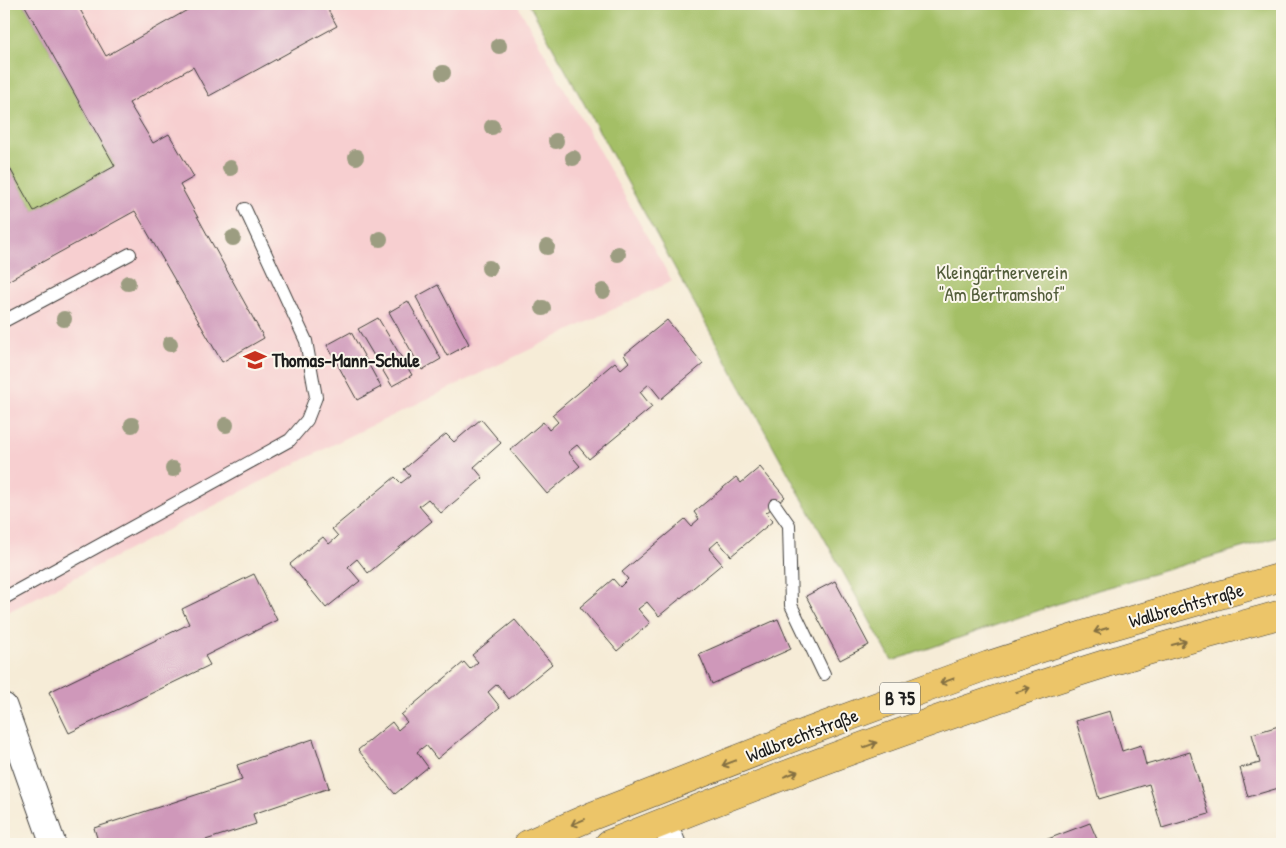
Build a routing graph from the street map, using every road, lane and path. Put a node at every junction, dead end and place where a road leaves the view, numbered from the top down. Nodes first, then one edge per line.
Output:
1 (245, 209) dead end
2 (130, 254) dead end
3 (4, 321) edge
4 (775, 505) dead end
5 (1282, 577) edge
6 (4, 598) edge
7 (1282, 614) edge
8 (824, 674) dead end
9 (4, 706) edge
10 (669, 833) edge
11 (53, 844) edge
12 (528, 844) edge
13 (609, 844) edge

1 - 6 lane
2 - 3 lane
4 - 8 lane
5 -> 12 main road, Wallbrechtstraße / B 75
10 -> 7 main road, Wallbrechtstraße / B 75
9 - 11 street
10 - 13 main road, Wallbrechtstraße / B 75

